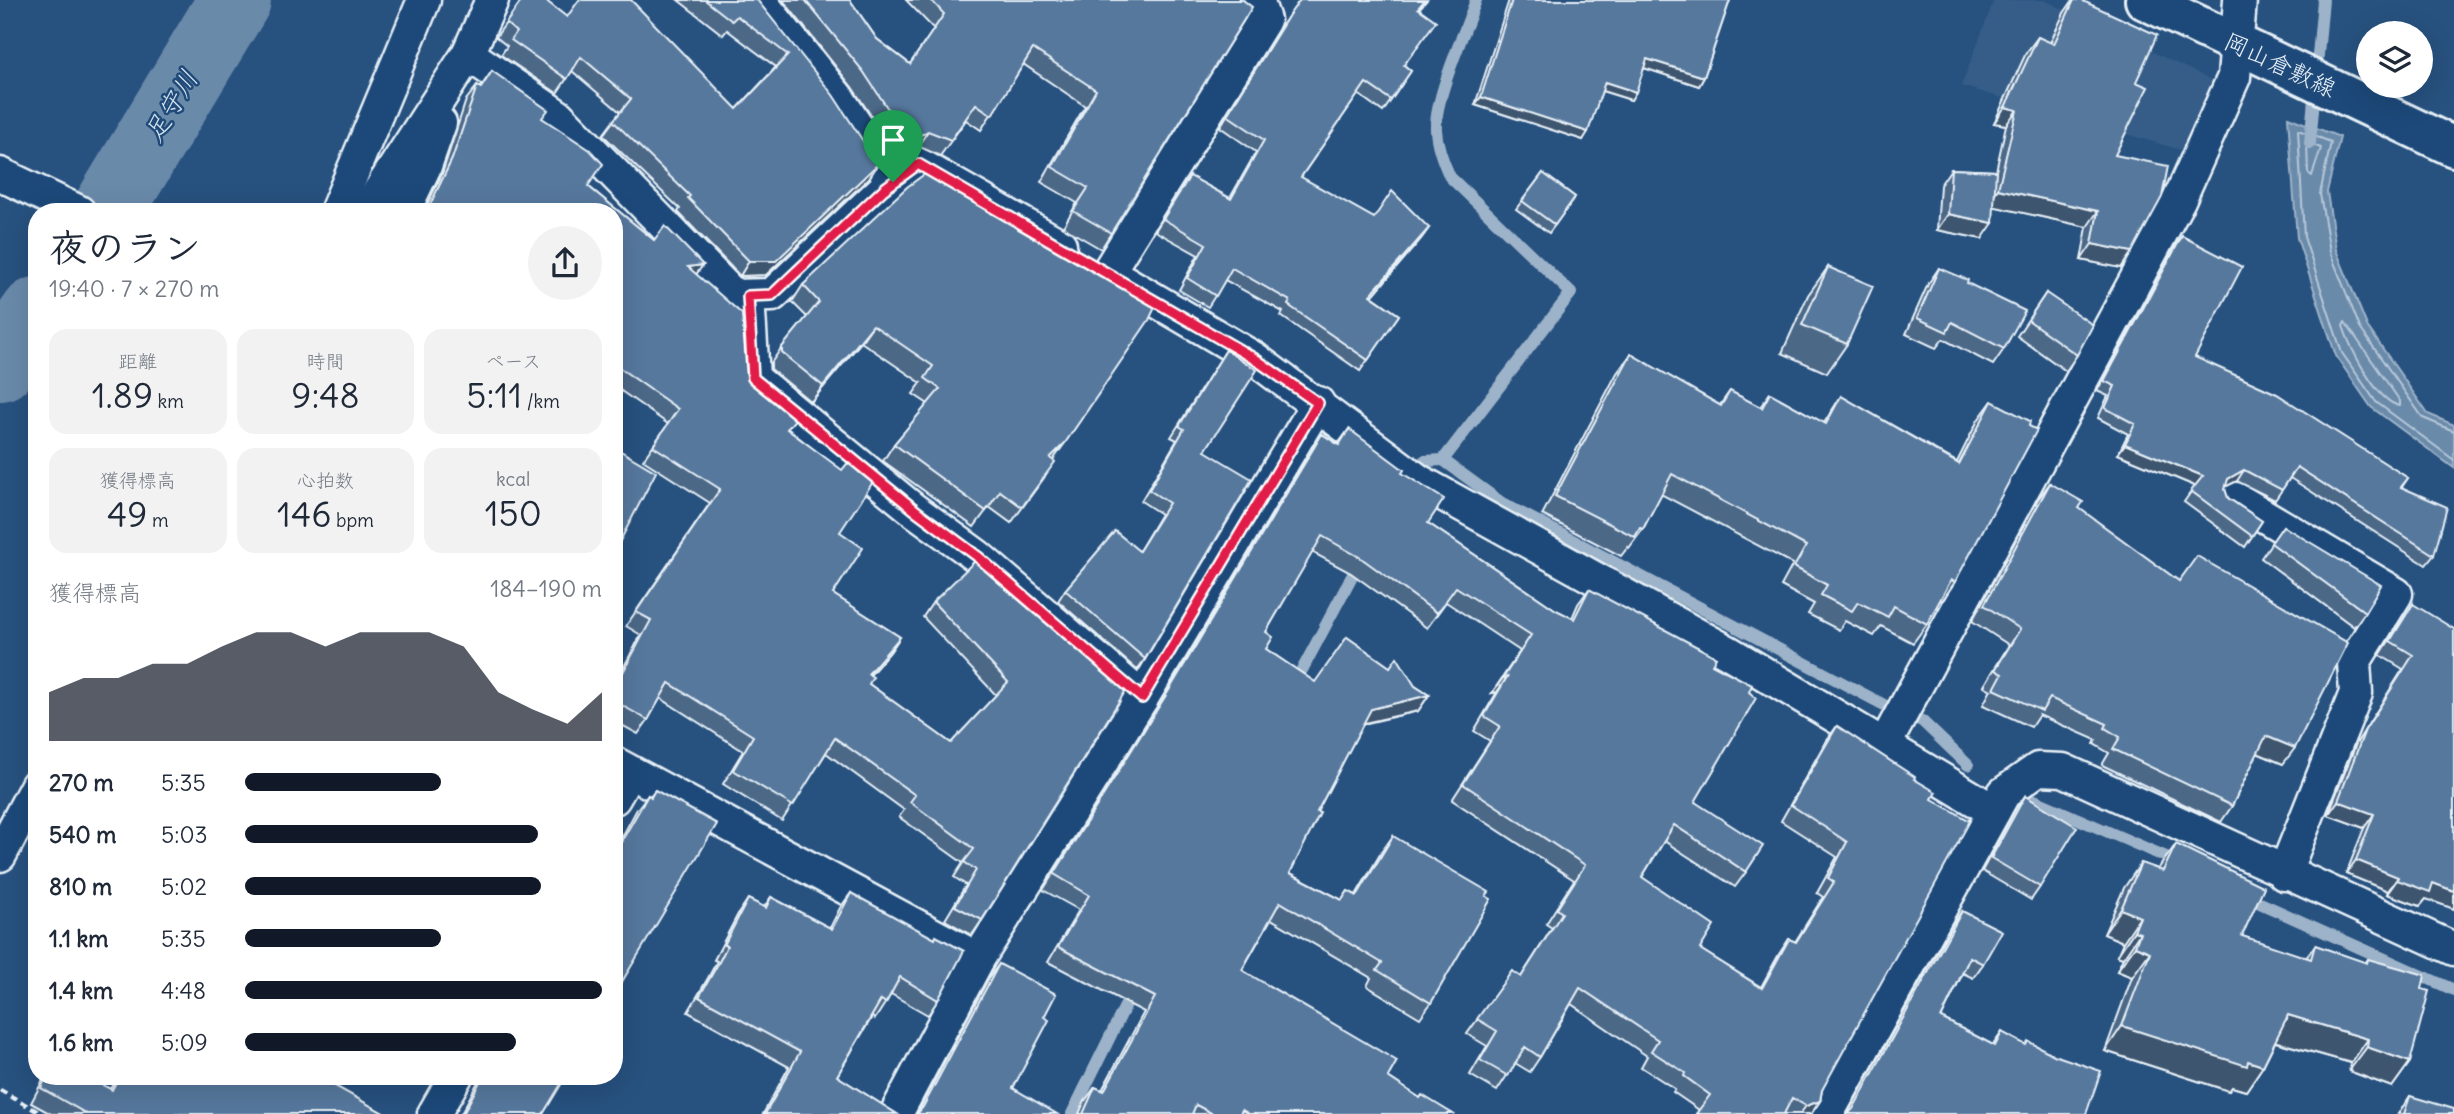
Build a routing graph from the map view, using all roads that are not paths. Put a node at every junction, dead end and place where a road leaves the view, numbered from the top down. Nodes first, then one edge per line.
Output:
1 (424, 0) edge
2 (492, 0) edge
3 (759, 0) edge
4 (2145, 0) edge
5 (2240, 0) edge
6 (1267, 7) edge
7 (2236, 43) junction
8 (464, 61) junction
9 (2454, 147) edge
10 (0, 174) edge
11 (893, 182) junction
12 (60, 203) edge
13 (339, 203) edge
14 (372, 203) edge
15 (407, 203) edge
16 (1108, 272) junction
17 (748, 296) junction
18 (1318, 403) junction
19 (2236, 499) dead end
20 (1142, 698) junction
21 (1896, 725) junction
22 (623, 780) edge
23 (28, 802) edge
24 (1994, 811) junction
25 (0, 855) edge
26 (2284, 874) junction
27 (2454, 949) edge
28 (978, 959) junction
29 (451, 1085) edge
30 (434, 1114) edge
31 (896, 1114) edge
32 (1827, 1114) edge

1 - 13 street
2 - 8 street
3 - 11 street
4 - 7 main road, 岡山倉敷線
5 - 7 street
6 - 16 street
7 - 9 main road, 岡山倉敷線
7 - 21 street
8 - 14 street
8 - 15 street
8 - 17 street
10 - 12 street
11 - 16 street
11 - 17 street
16 - 18 street
17 - 20 street
18 - 20 street
18 - 21 street
19 - 26 street
20 - 28 street
21 - 24 street
22 - 28 street
23 - 25 street
24 - 26 street
24 - 32 street
26 - 27 street
28 - 31 street
29 - 30 street

